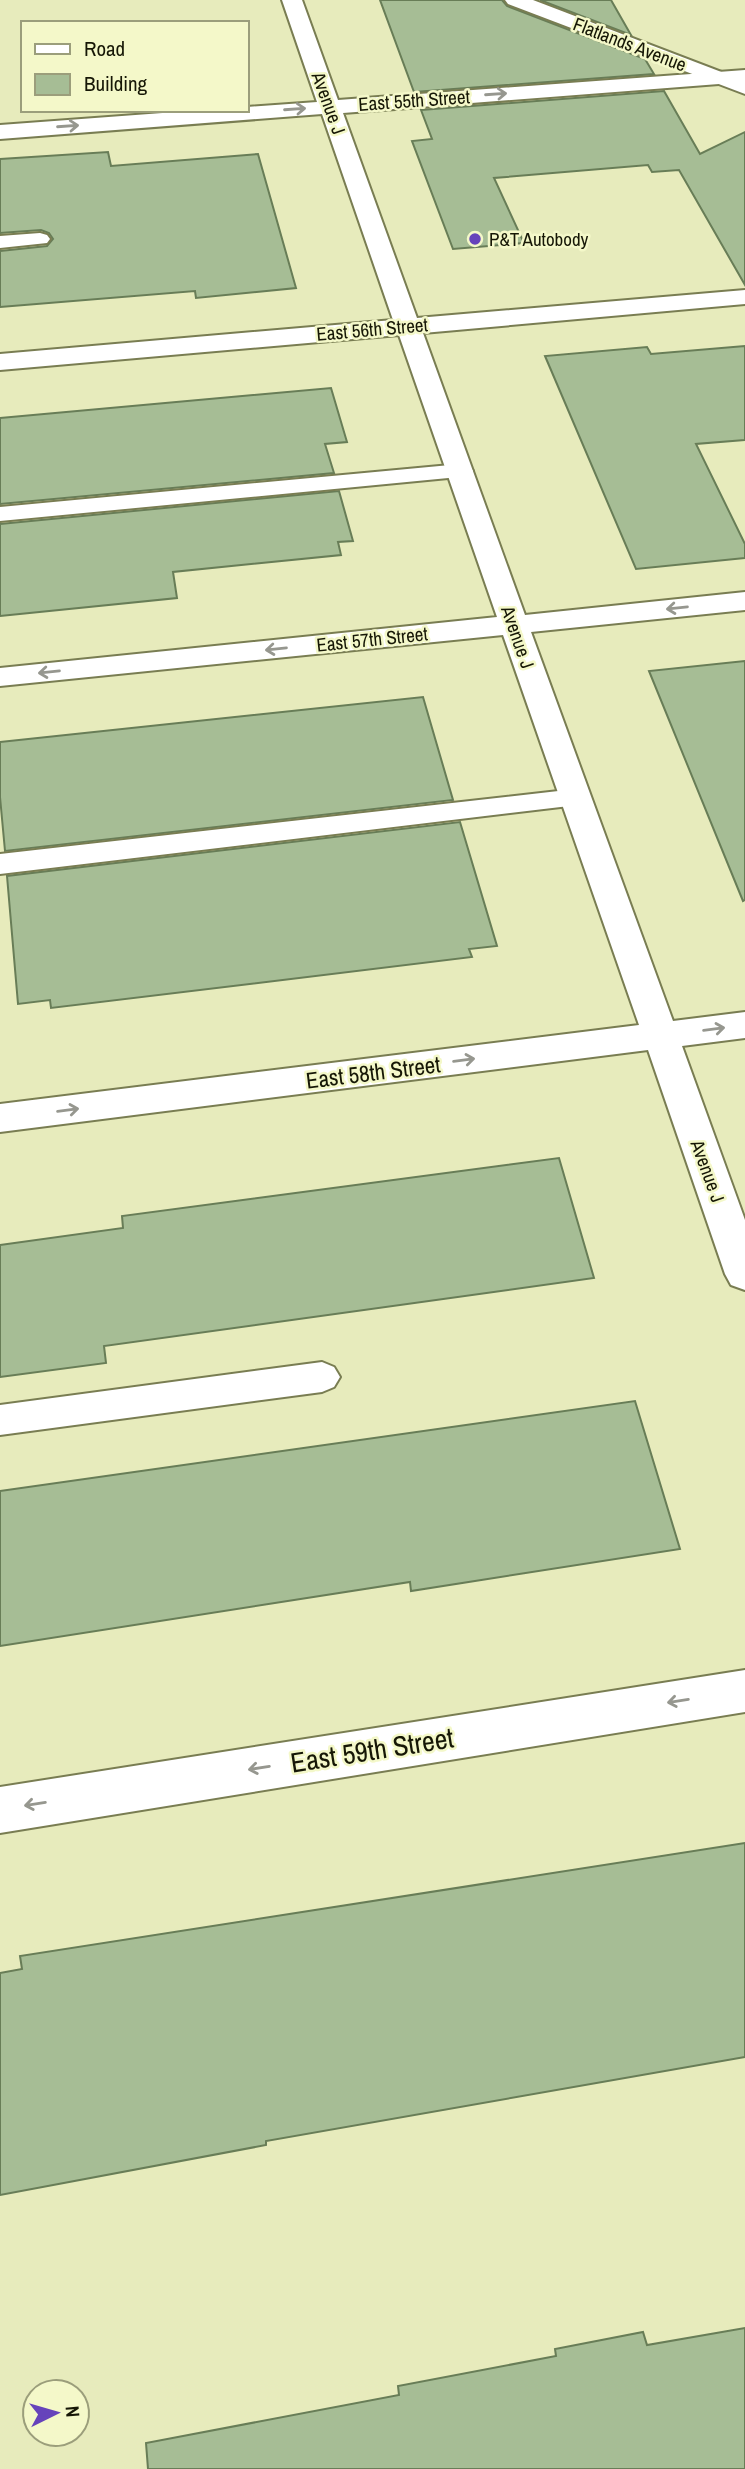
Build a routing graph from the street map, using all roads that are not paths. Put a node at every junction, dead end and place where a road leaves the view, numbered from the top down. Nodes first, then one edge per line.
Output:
1 (292, 0) edge
2 (515, 0) edge
3 (745, 76) edge
4 (718, 78) junction
5 (745, 88) edge
6 (331, 107) junction
7 (0, 132) edge
8 (40, 239) dead end
9 (0, 242) edge
10 (745, 297) edge
11 (409, 326) junction
12 (0, 362) edge
13 (461, 471) junction
14 (0, 514) edge
15 (745, 601) edge
16 (514, 624) junction
17 (0, 677) edge
18 (576, 798) junction
19 (0, 864) edge
20 (745, 1025) edge
21 (660, 1036) junction
22 (0, 1118) edge
23 (745, 1274) edge
24 (322, 1377) dead end
25 (0, 1420) edge
26 (745, 1690) edge
27 (0, 1810) edge

1 - 6 street, Avenue J
2 - 4 street, Flatlands Avenue
3 - 4 street, East 55th Street
4 - 5 street, Flatlands Avenue
6 -> 4 street, East 55th Street
7 -> 6 street, East 55th Street
6 - 11 street, Avenue J
8 - 9 lane
10 - 11 street, East 56th Street
11 - 12 street, East 56th Street
11 - 13 street, Avenue J
13 - 14 lane
13 - 16 street, Avenue J
15 -> 16 street, East 57th Street
16 -> 17 street, East 57th Street
16 - 18 street, Avenue J
18 - 19 lane
18 - 21 street, Avenue J
21 -> 20 street, East 58th Street
22 -> 21 street, East 58th Street
21 - 23 street, Avenue J
24 - 25 lane
26 -> 27 street, East 59th Street

